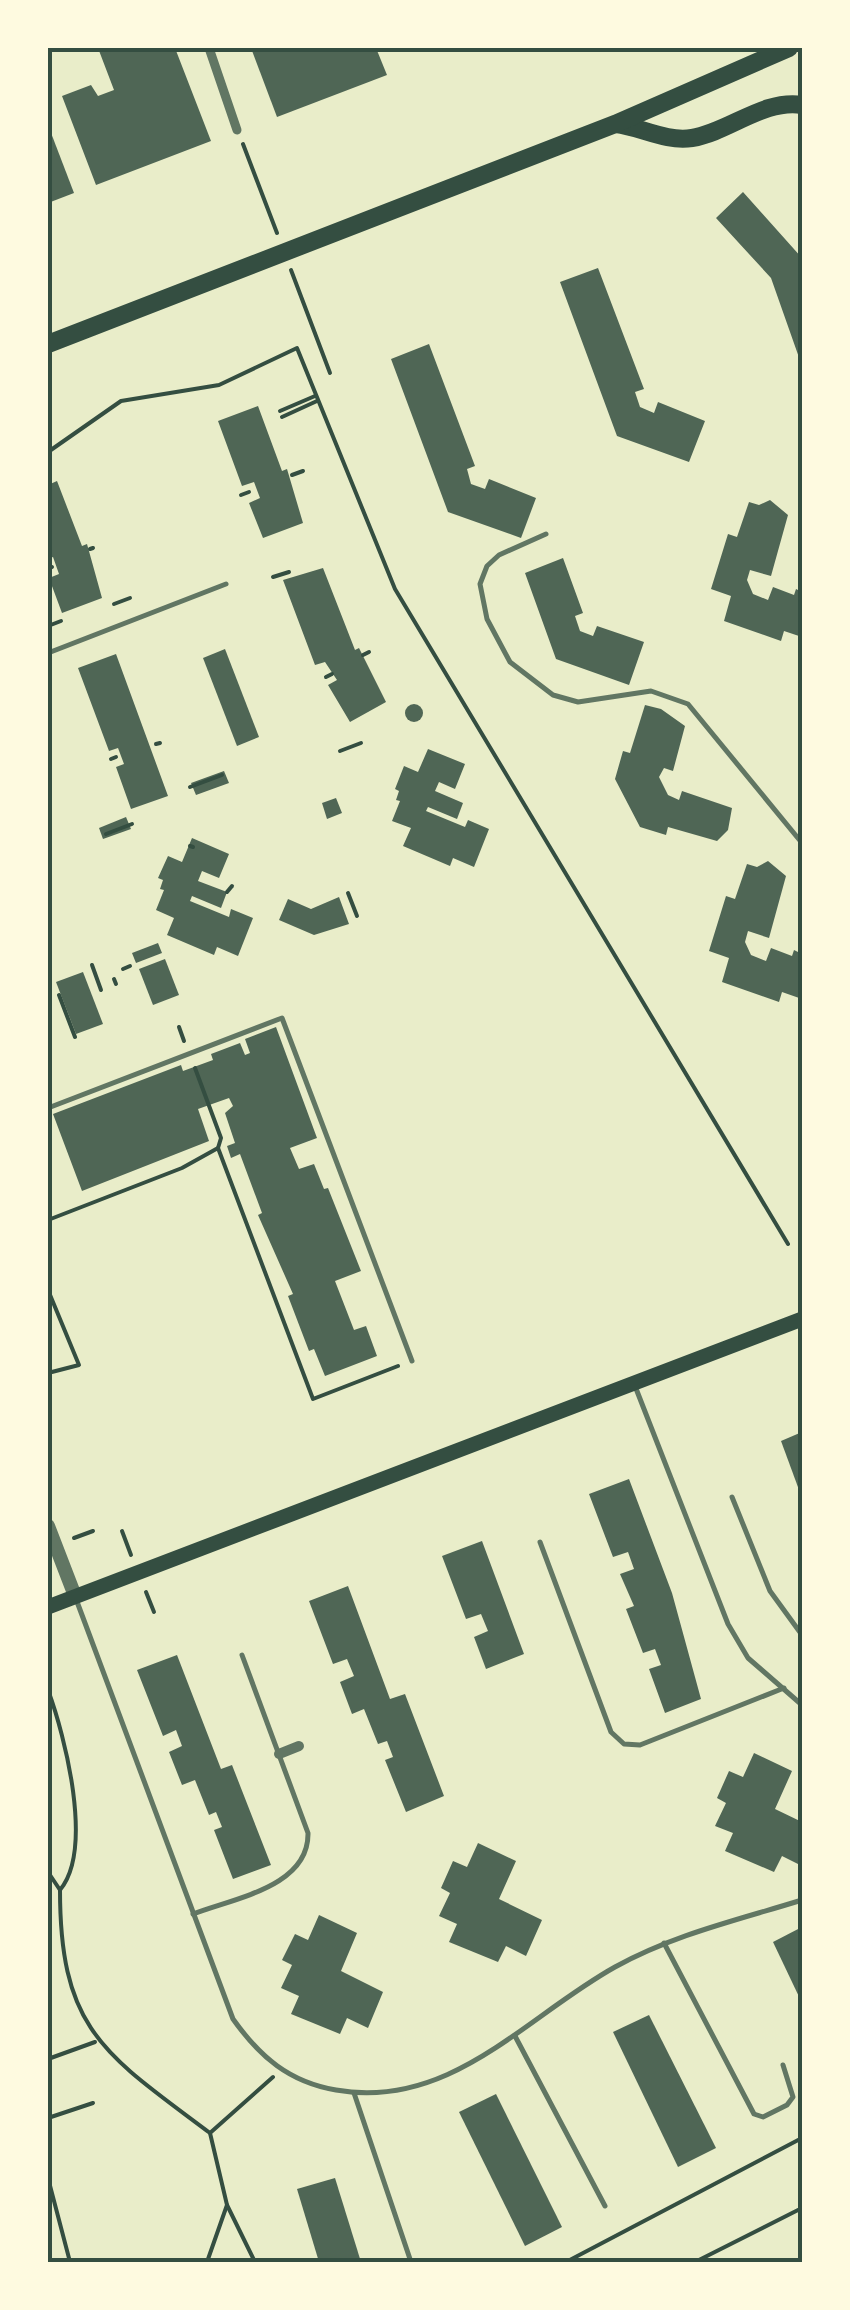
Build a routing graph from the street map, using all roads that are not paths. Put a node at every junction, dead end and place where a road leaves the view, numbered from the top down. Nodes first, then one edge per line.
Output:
1 (209, 48) edge
2 (788, 48) edge
3 (802, 105) edge
4 (615, 124) junction
5 (237, 130) road end
6 (48, 344) edge
7 (546, 534) dead end
8 (226, 584) dead end
9 (48, 653) edge
10 (802, 842) edge
11 (48, 1108) edge
12 (802, 1318) edge
13 (412, 1360) road end
14 (634, 1384) junction
15 (732, 1497) dead end
16 (48, 1526) edge
17 (540, 1542) dead end
18 (75, 1596) junction
19 (48, 1607) edge
20 (802, 1636) edge
21 (242, 1655) dead end
22 (784, 1688) junction
23 (802, 1704) edge
24 (299, 1746) dead end
25 (279, 1754) junction
26 (802, 1900) edge
27 (192, 1914) junction
28 (664, 1942) junction
29 (515, 2036) junction
30 (783, 2065) dead end
31 (354, 2093) junction
32 (604, 2206) dead end
33 (411, 2262) edge

1 - 5 street
2 - 4 main road
3 - 4 main road
4 - 6 main road
7 - 10 lane
8 - 9 lane
11 - 13 lane
12 - 14 main road
14 - 18 main road
14 - 22 lane
15 - 20 lane
16 - 18 street
17 - 22 lane
18 - 19 main road
18 - 27 lane
21 - 25 lane
22 - 23 lane
24 - 25 street
25 - 27 lane
26 - 28 lane
27 - 31 lane
28 - 29 lane
28 - 30 lane
29 - 31 lane
29 - 32 lane
31 - 33 lane

